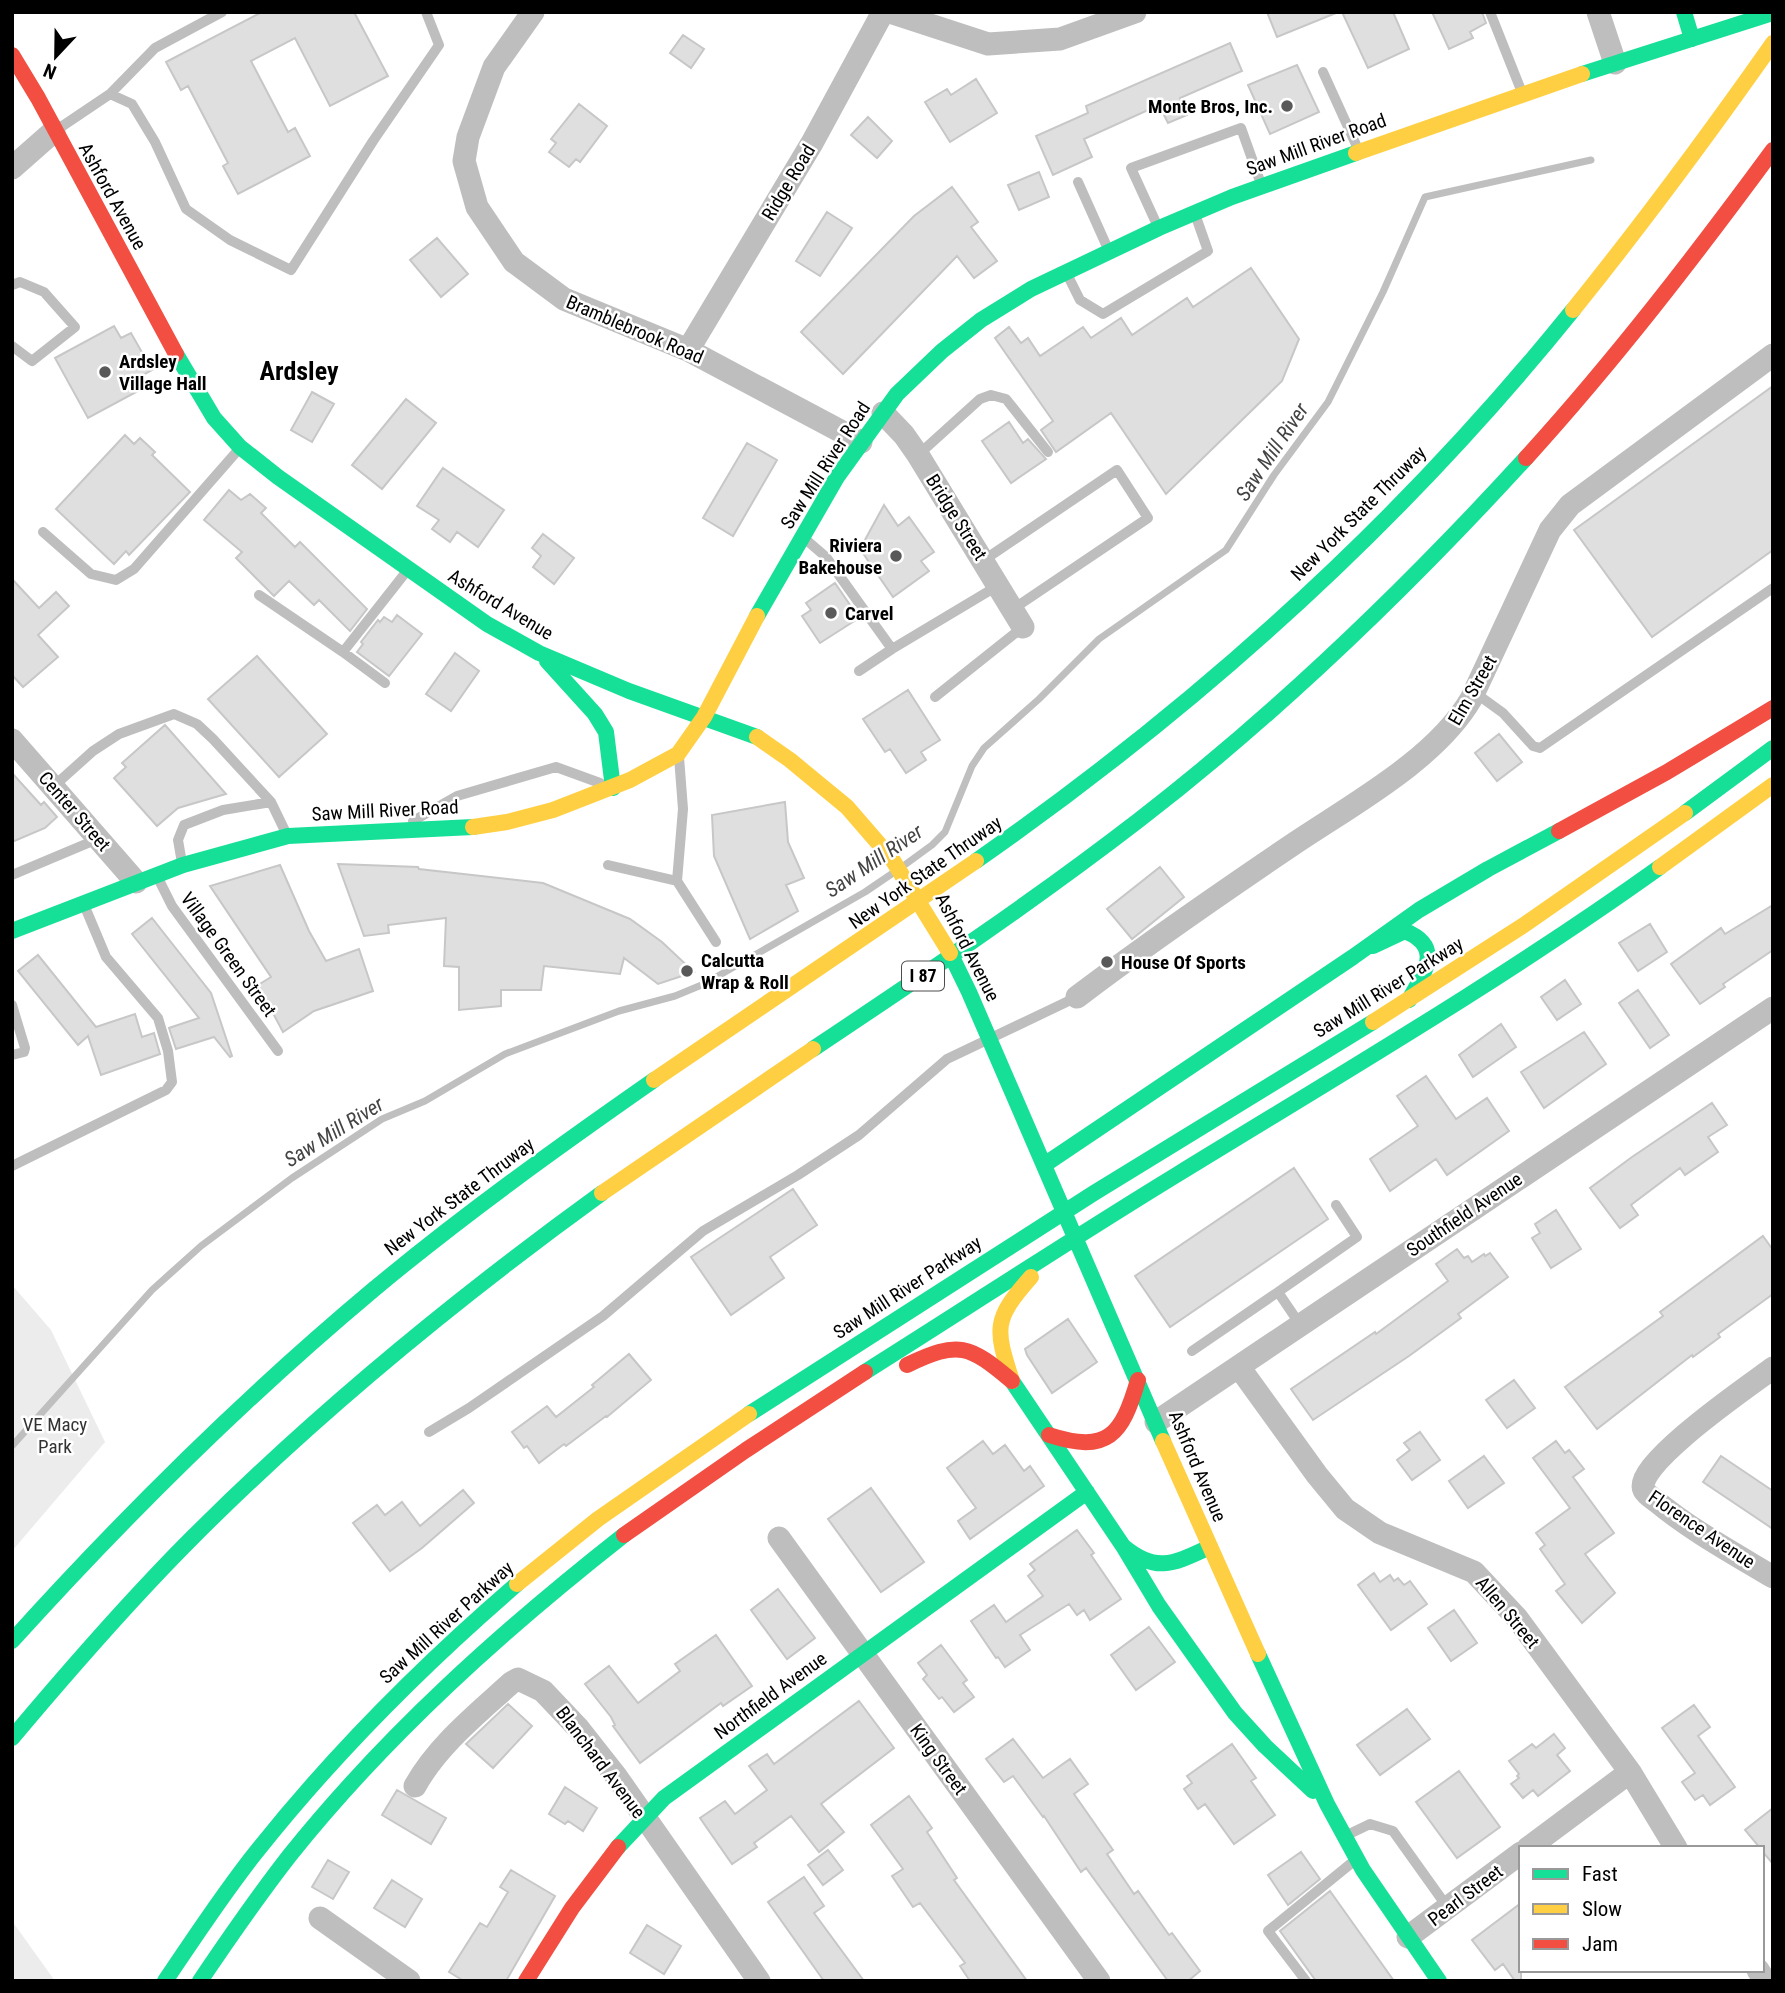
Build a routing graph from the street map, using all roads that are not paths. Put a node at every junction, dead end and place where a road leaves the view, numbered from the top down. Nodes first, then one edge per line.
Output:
1 (222, 12) edge
2 (426, 12) edge
3 (533, 12) edge
4 (883, 12) edge
5 (890, 12) edge
6 (1086, 12) edge
7 (1135, 12) edge
8 (1490, 12) edge
9 (1598, 12) edge
10 (1684, 12) edge
11 (1773, 13) edge
12 (1060, 39) junction
13 (1692, 39) junction
14 (1773, 43) edge
15 (12, 55) edge
16 (1615, 63) junction
17 (1323, 72) dead end
18 (1522, 93) junction
19 (110, 94) junction
20 (54, 131) junction
21 (1773, 150) edge
22 (1359, 152) junction
23 (12, 168) edge
24 (1078, 182) dead end
25 (1262, 186) junction
26 (1194, 212) junction
27 (1159, 228) junction
28 (1109, 251) junction
29 (1066, 271) junction
30 (12, 285) edge
31 (12, 346) edge
32 (688, 350) junction
33 (1773, 355) edge
34 (883, 413) junction
35 (861, 442) junction
36 (240, 447) junction
37 (1048, 453) dead end
38 (918, 456) junction
39 (43, 532) dead end
40 (802, 537) junction
41 (984, 561) junction
42 (408, 570) junction
43 (999, 585) junction
44 (1773, 588) edge
45 (259, 596) dead end
46 (1018, 618) junction
47 (892, 649) junction
48 (343, 652) junction
49 (539, 653) junction
50 (859, 671) dead end
51 (385, 683) dead end
52 (1474, 692) junction
53 (935, 697) dead end
54 (1773, 708) edge
55 (704, 717) junction
56 (12, 740) edge
57 (1773, 748) edge
58 (678, 754) junction
59 (1773, 785) edge
60 (54, 786) junction
61 (613, 788) junction
62 (271, 802) junction
63 (400, 829) junction
64 (288, 836) junction
65 (100, 838) junction
66 (183, 865) junction
67 (608, 865) dead end
68 (12, 875) edge
69 (146, 878) junction
70 (677, 881) junction
71 (83, 902) junction
72 (12, 930) edge
73 (716, 942) dead end
74 (1353, 957) junction
75 (1077, 997) joint
76 (1409, 1000) junction
77 (12, 1005) edge
78 (1773, 1007) edge
79 (278, 1051) dead end
80 (12, 1055) edge
81 (1044, 1165) junction
82 (12, 1167) edge
83 (1336, 1205) dead end
84 (1054, 1252) junction
85 (1278, 1292) junction
86 (1301, 1326) junction
87 (1192, 1351) dead end
88 (1239, 1367) junction
89 (1773, 1368) edge
90 (1138, 1380) junction
91 (1012, 1381) junction
92 (1156, 1422) junction
93 (429, 1432) dead end
94 (1049, 1435) junction
95 (766, 1438) junction
96 (1087, 1492) junction
97 (779, 1538) dead end
98 (1123, 1546) junction
99 (1210, 1546) junction
100 (1773, 1577) edge
101 (12, 1641) edge
102 (863, 1654) junction
103 (12, 1738) edge
104 (1630, 1772) junction
105 (415, 1786) dead end
106 (1327, 1804) junction
107 (644, 1817) junction
108 (1344, 1837) junction
109 (1531, 1846) edge
110 (1675, 1846) edge
111 (1519, 1855) edge
112 (1357, 1859) junction
113 (1448, 1908) junction
114 (320, 1918) dead end
115 (1408, 1937) junction
116 (1432, 1978) edge
117 (165, 1981) edge
118 (200, 1981) edge
119 (409, 1981) edge
120 (526, 1981) edge
121 (759, 1981) edge
122 (1099, 1981) edge
123 (1306, 1981) edge

1 - 19 lane
2 - 19 lane
3 - 32 street, Bramblebrook Road
4 - 32 street, Ridge Road
5 - 12 street
6 - 12 street
7 - 12 street
8 - 18 lane
9 - 16 street
10 - 13 main road
11 - 13 main road, Saw Mill River Road
13 - 16 main road, Saw Mill River Road
14 - 101 main road, New York State Thruway
15 - 20 main road, Ashford Avenue
16 - 18 main road, Saw Mill River Road
17 - 22 lane
18 - 22 main road, Saw Mill River Road
19 - 20 lane
20 - 23 street
20 - 36 main road, Ashford Avenue
21 - 103 main road, I 87
22 - 25 main road, Saw Mill River Road
24 - 28 lane
25 - 26 main road, Saw Mill River Road
25 - 27 lane
26 - 27 main road, Saw Mill River Road
26 - 29 lane
27 - 28 main road, Saw Mill River Road
28 - 29 main road, Saw Mill River Road
29 - 34 main road, Saw Mill River Road
30 - 31 lane
32 - 35 street, Bramblebrook Road
33 - 52 street, Elm Street
34 - 35 main road, Saw Mill River Road
34 - 38 street, Bridge Street
35 - 40 main road, Saw Mill River Road
36 - 39 lane
36 - 42 main road, Ashford Avenue
37 - 38 lane
38 - 41 street, Bridge Street
40 - 47 lane
40 - 55 main road, Saw Mill River Road
41 - 43 street, Bridge Street
41 - 46 lane
42 - 48 lane
42 - 49 main road, Ashford Avenue
43 - 46 street, Bridge Street
43 - 47 lane
44 - 52 lane
45 - 48 lane
46 - 53 lane
47 - 50 lane
48 - 51 lane
49 - 55 main road, Ashford Avenue
49 - 61 main road
52 - 75 street, Elm Street
54 - 74 main road
55 - 58 main road, Saw Mill River Road
55 - 81 main road, Ashford Avenue
56 - 60 street, Center Street
57 - 76 main road, Saw Mill River Parkway
58 - 61 main road, Saw Mill River Road
58 - 70 lane
59 - 84 main road
60 - 62 lane
60 - 65 street, Center Street
61 - 63 main road, Saw Mill River Road
61 - 63 lane
62 - 64 lane
62 - 66 lane
63 - 64 main road, Saw Mill River Road
64 - 66 main road, Saw Mill River Road
65 - 68 lane
65 - 69 street, Center Street
66 - 69 main road, Saw Mill River Road
67 - 70 lane
69 - 71 main road, Saw Mill River Road
69 - 79 lane, Village Green Street
70 - 73 lane
71 - 72 main road, Saw Mill River Road
71 - 82 lane
74 - 76 main road
74 - 81 main road
75 - 93 lane
76 - 117 main road, Saw Mill River Parkway
77 - 80 lane
78 - 86 street, Southfield Avenue
81 - 90 main road, Ashford Avenue
83 - 85 lane
84 - 91 main road
84 - 95 main road
85 - 86 lane
85 - 87 lane
86 - 88 street, Southfield Avenue
88 - 92 street, Southfield Avenue
88 - 104 street, Allen Street
89 - 100 street, Florence Avenue
90 - 92 main road, Ashford Avenue
90 - 94 main road
91 - 94 main road
91 - 95 main road
92 - 99 main road, Ashford Avenue
94 - 96 main road
95 - 118 main road
96 - 98 main road
96 - 102 main road, Northfield Avenue
97 - 102 street, King Street
98 - 99 main road
98 - 106 main road
99 - 106 main road, Ashford Avenue
102 - 107 main road, Northfield Avenue
102 - 122 street, King Street
104 - 109 street
104 - 110 street, Allen Street
105 - 107 street, Blanchard Avenue
106 - 108 main road, Ashford Avenue
107 - 120 main road, Northfield Avenue
107 - 121 street, Blanchard Avenue
108 - 112 main road, Ashford Avenue
108 - 113 lane
111 - 113 street, Pearl Street
112 - 115 main road, Ashford Avenue
112 - 123 lane
113 - 115 street, Pearl Street
114 - 119 street
115 - 116 main road, Ashford Avenue

